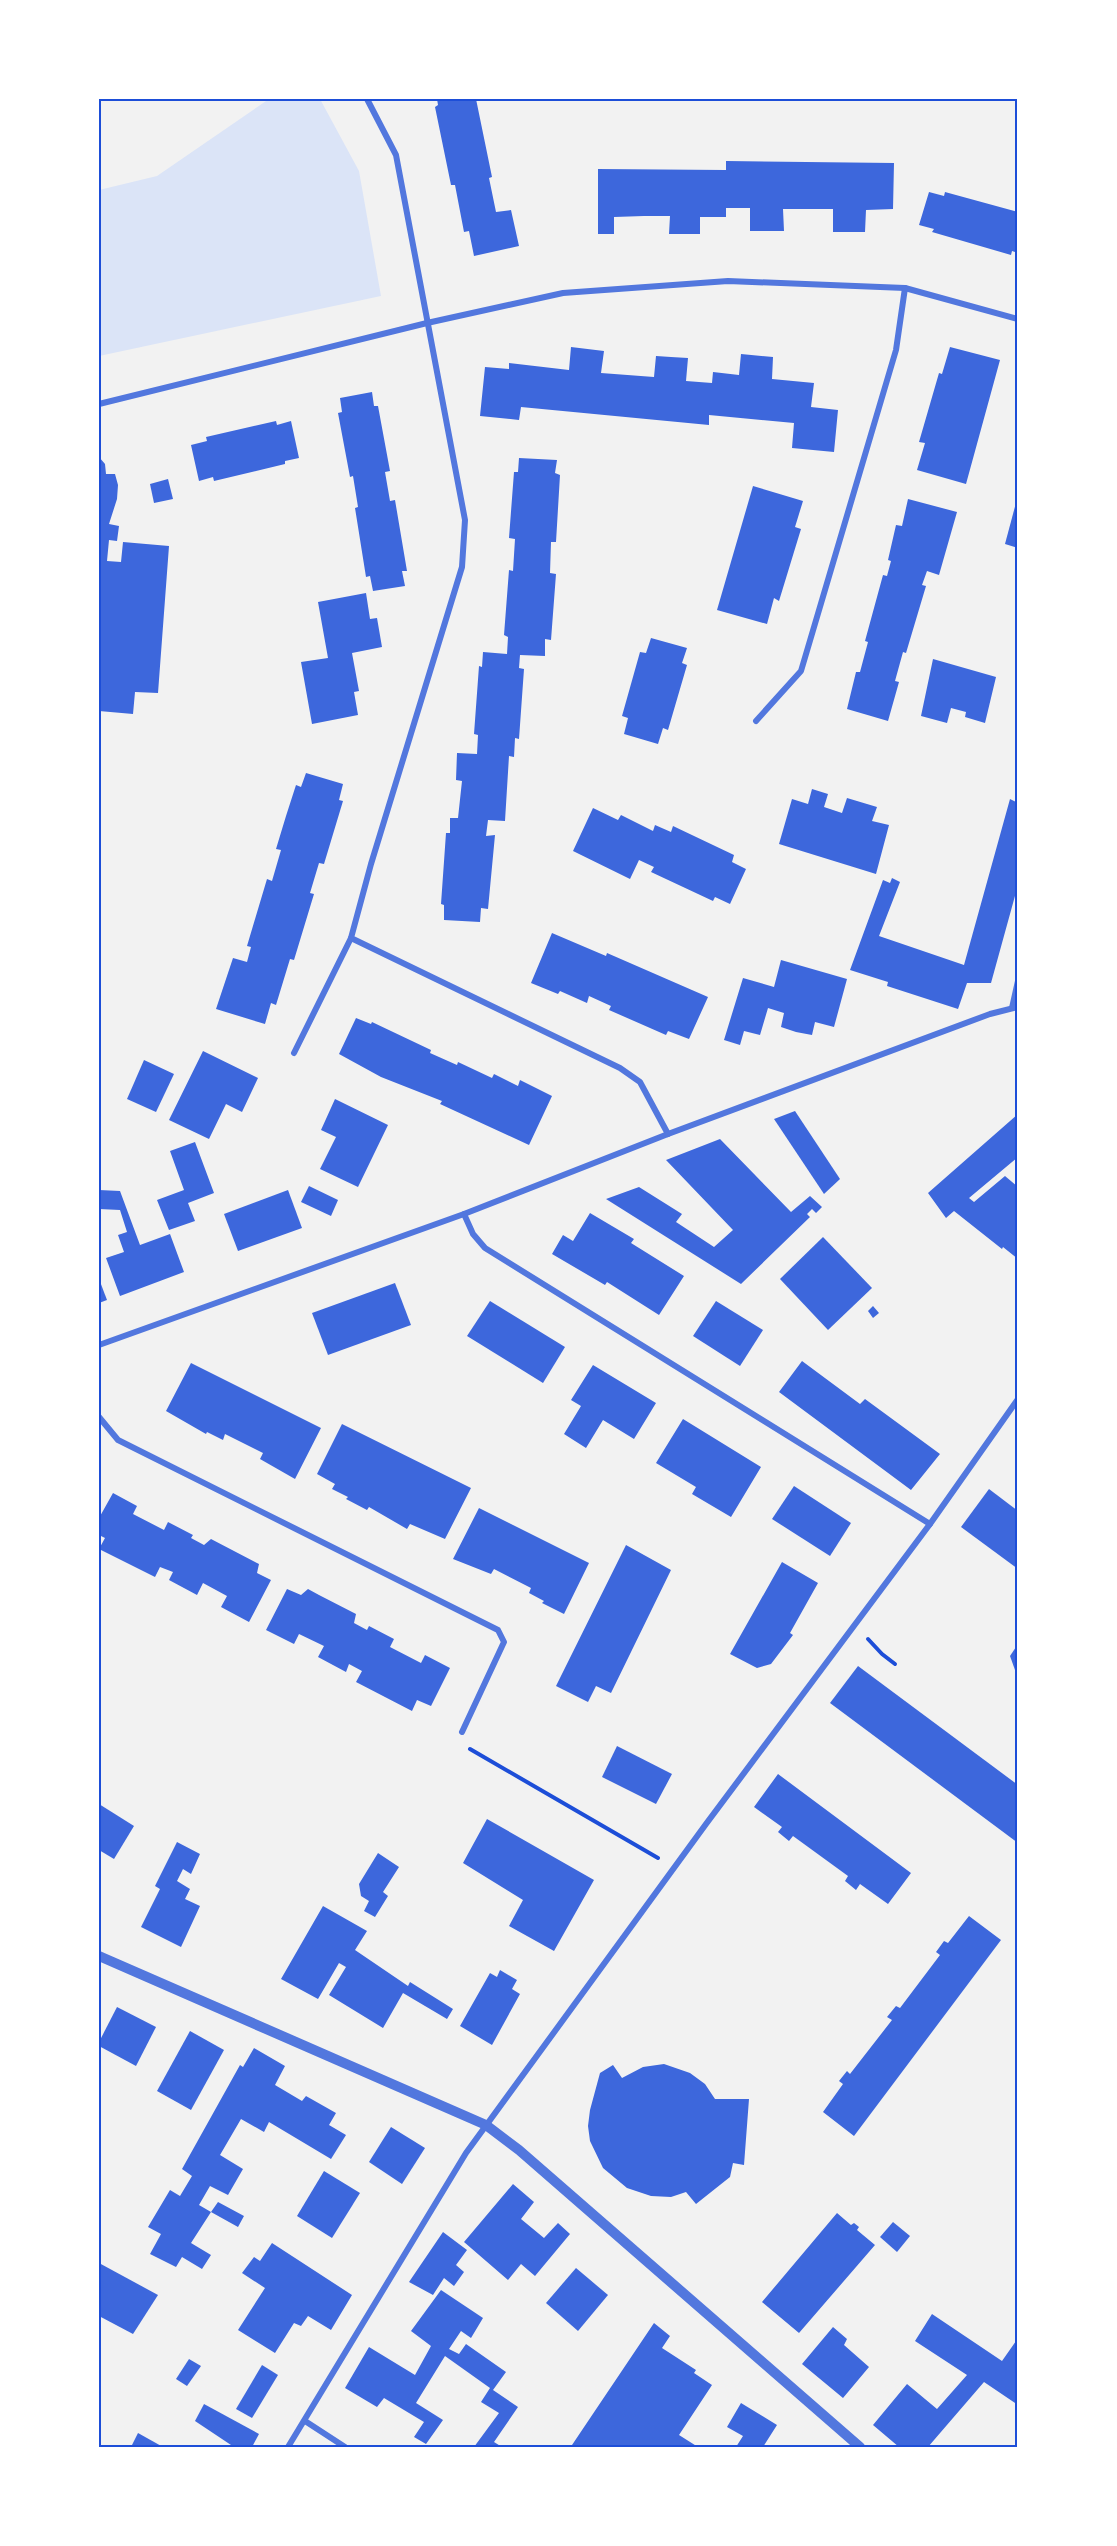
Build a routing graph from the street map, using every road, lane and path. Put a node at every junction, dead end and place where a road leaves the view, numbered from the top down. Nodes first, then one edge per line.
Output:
1 (367, 99) edge
2 (905, 288) junction
3 (1018, 320) edge
4 (427, 323) junction
5 (99, 404) edge
6 (756, 721) dead end
7 (351, 938) junction
8 (1018, 981) edge
9 (1015, 1007) edge
10 (294, 1053) dead end
11 (668, 1134) junction
12 (464, 1214) junction
13 (99, 1345) edge
14 (1018, 1399) edge
15 (99, 1417) edge
16 (930, 1524) junction
17 (866, 1636) dead end
18 (895, 1664) dead end
19 (462, 1732) joint
20 (674, 1868) junction
21 (99, 1956) edge
22 (486, 2125) junction
23 (305, 2421) junction
24 (288, 2447) edge
25 (345, 2447) edge
26 (860, 2447) edge

1 - 4 street
2 - 3 street
2 - 4 street
2 - 6 street
4 - 5 street
4 - 7 street
7 - 10 street
7 - 11 street
8 - 9 street
9 - 11 street
11 - 12 street
12 - 13 street
12 - 16 street
14 - 16 street
15 - 19 street
16 - 20 street
17 - 18 path
19 - 20 path
20 - 22 street
21 - 22 street
22 - 23 street
22 - 26 street
23 - 24 street
23 - 25 street

